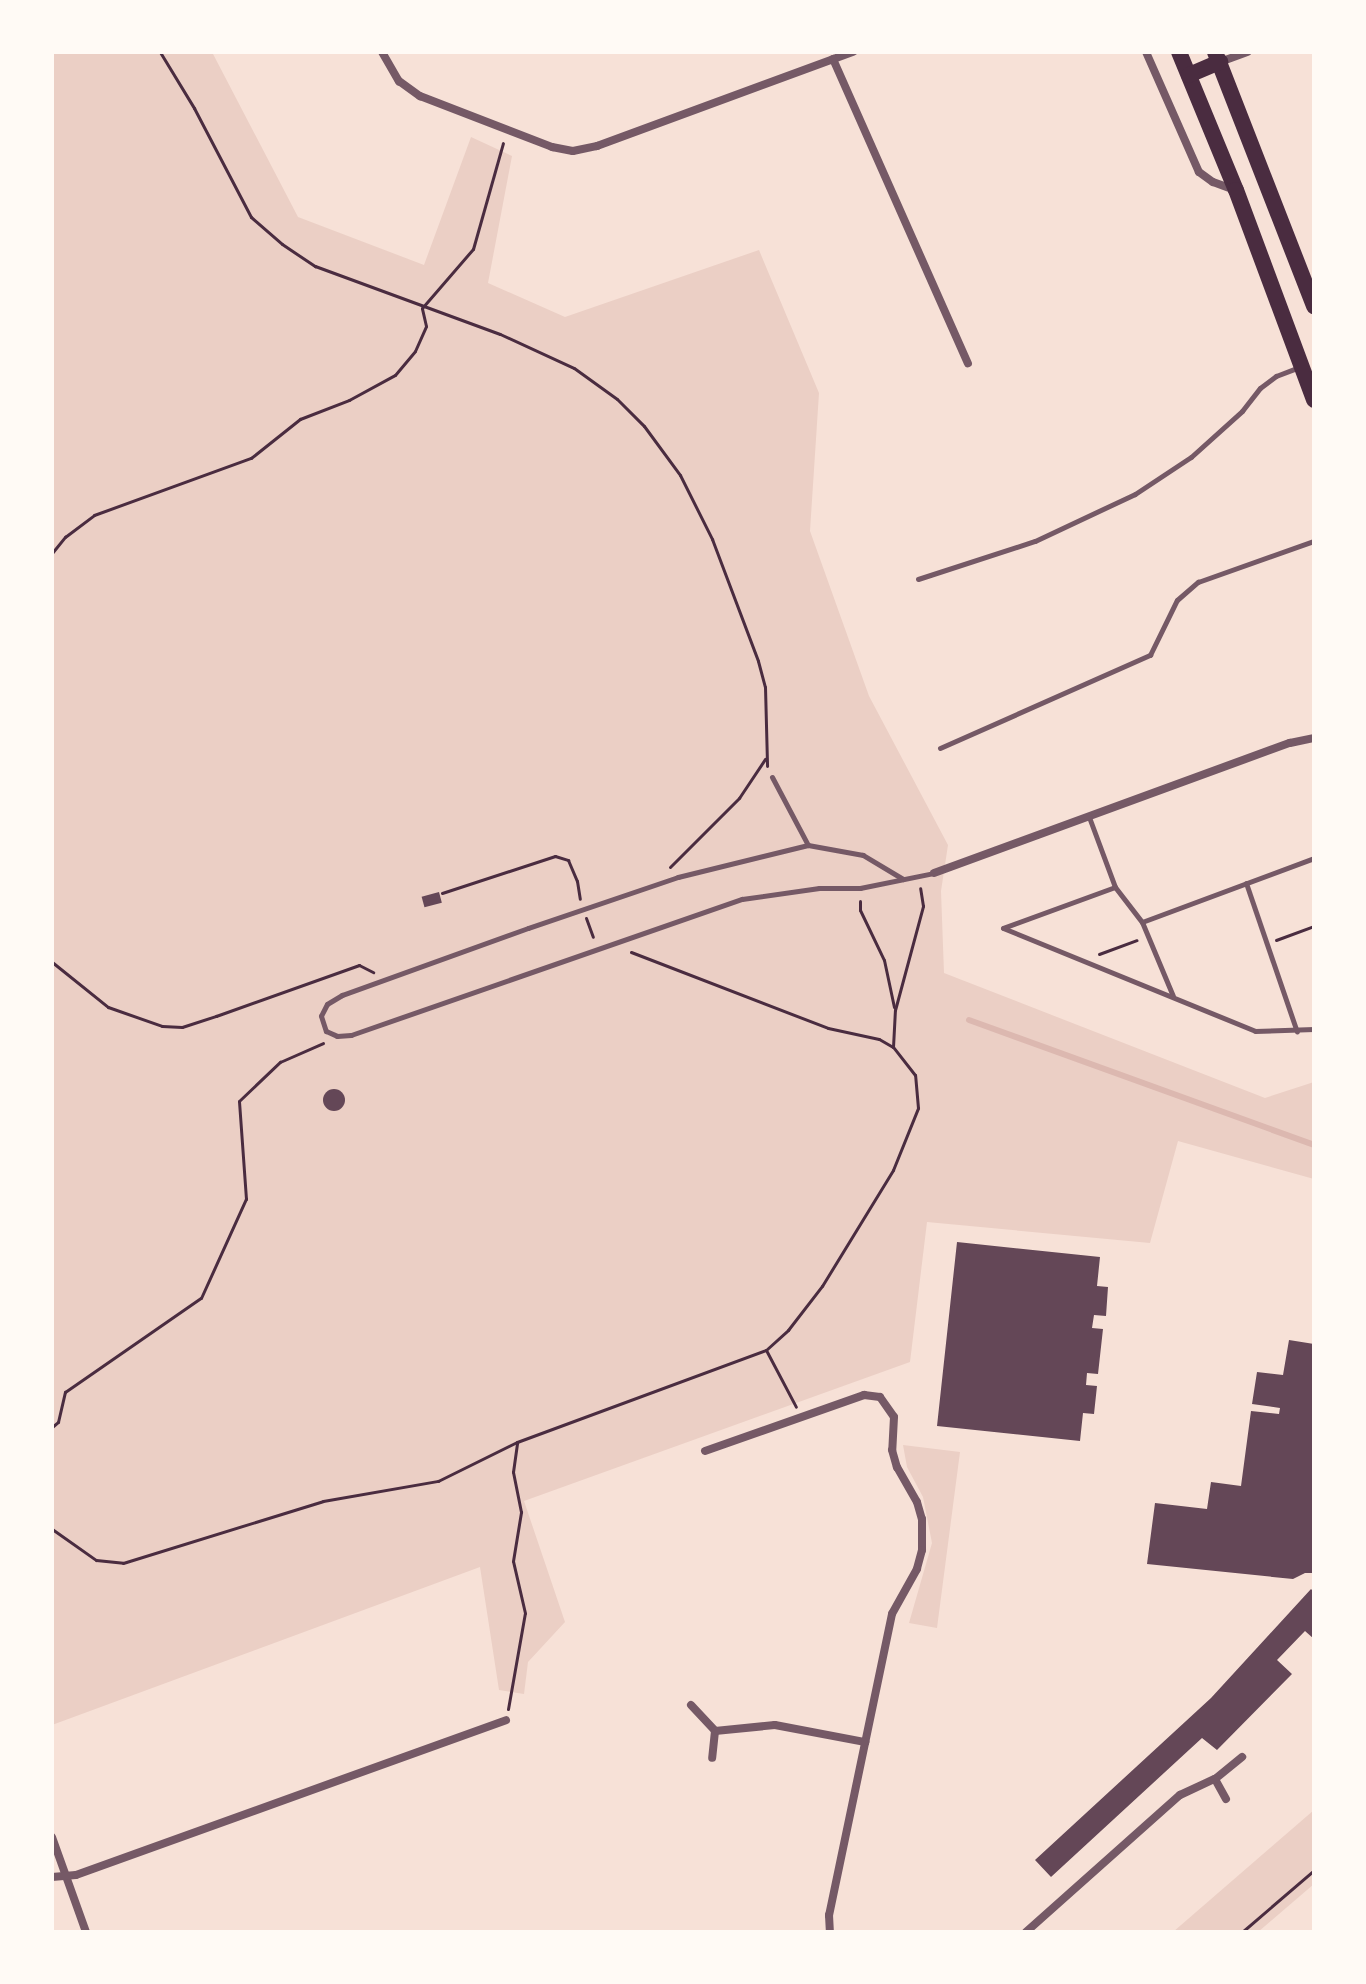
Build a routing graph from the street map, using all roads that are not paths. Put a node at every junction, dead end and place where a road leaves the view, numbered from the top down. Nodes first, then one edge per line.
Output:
1 (382, 52) edge
2 (853, 52) edge
3 (1146, 52) edge
4 (1179, 52) edge
5 (1247, 52) edge
6 (1217, 57) edge
7 (833, 59) junction
8 (1189, 75) junction
9 (1236, 190) junction
10 (1314, 306) edge
11 (968, 363) dead end
12 (1301, 366) junction
13 (1314, 400) edge
14 (1314, 541) edge
15 (918, 579) dead end
16 (1314, 738) edge
17 (940, 748) dead end
18 (772, 777) dead end
19 (1089, 817) junction
20 (808, 845) junction
21 (1314, 858) edge
22 (934, 873) joint
23 (903, 879) junction
24 (1246, 883) junction
25 (1115, 887) junction
26 (1142, 922) junction
27 (1173, 997) junction
28 (1314, 1029) edge
29 (1297, 1032) junction
30 (705, 1451) dead end
31 (691, 1705) dead end
32 (506, 1720) road end
33 (715, 1731) junction
34 (865, 1742) junction
35 (1242, 1757) dead end
36 (712, 1758) dead end
37 (1215, 1779) junction
38 (1226, 1799) dead end
39 (52, 1837) edge
40 (66, 1875) junction
41 (52, 1877) edge
42 (86, 1932) edge
43 (830, 1932) edge
44 (1026, 1932) edge

1 - 7 street
2 - 7 street
3 - 9 street
4 - 8 main road
5 - 6 street
6 - 8 main road
6 - 10 main road
7 - 11 street
8 - 9 main road
9 - 12 main road
12 - 13 main road
12 - 15 lane
14 - 17 lane
16 - 19 street
18 - 20 lane
19 - 22 street
19 - 25 lane
20 - 23 lane
20 - 23 lane
21 - 24 lane
22 - 23 lane
24 - 26 lane
24 - 29 lane
25 - 26 lane
25 - 27 lane
26 - 27 lane
27 - 29 lane
28 - 29 lane
30 - 34 street
31 - 33 street
32 - 40 street
33 - 34 street
33 - 36 street
34 - 43 street
35 - 37 street
37 - 38 street
37 - 44 street
39 - 40 street
40 - 41 street
40 - 42 street

